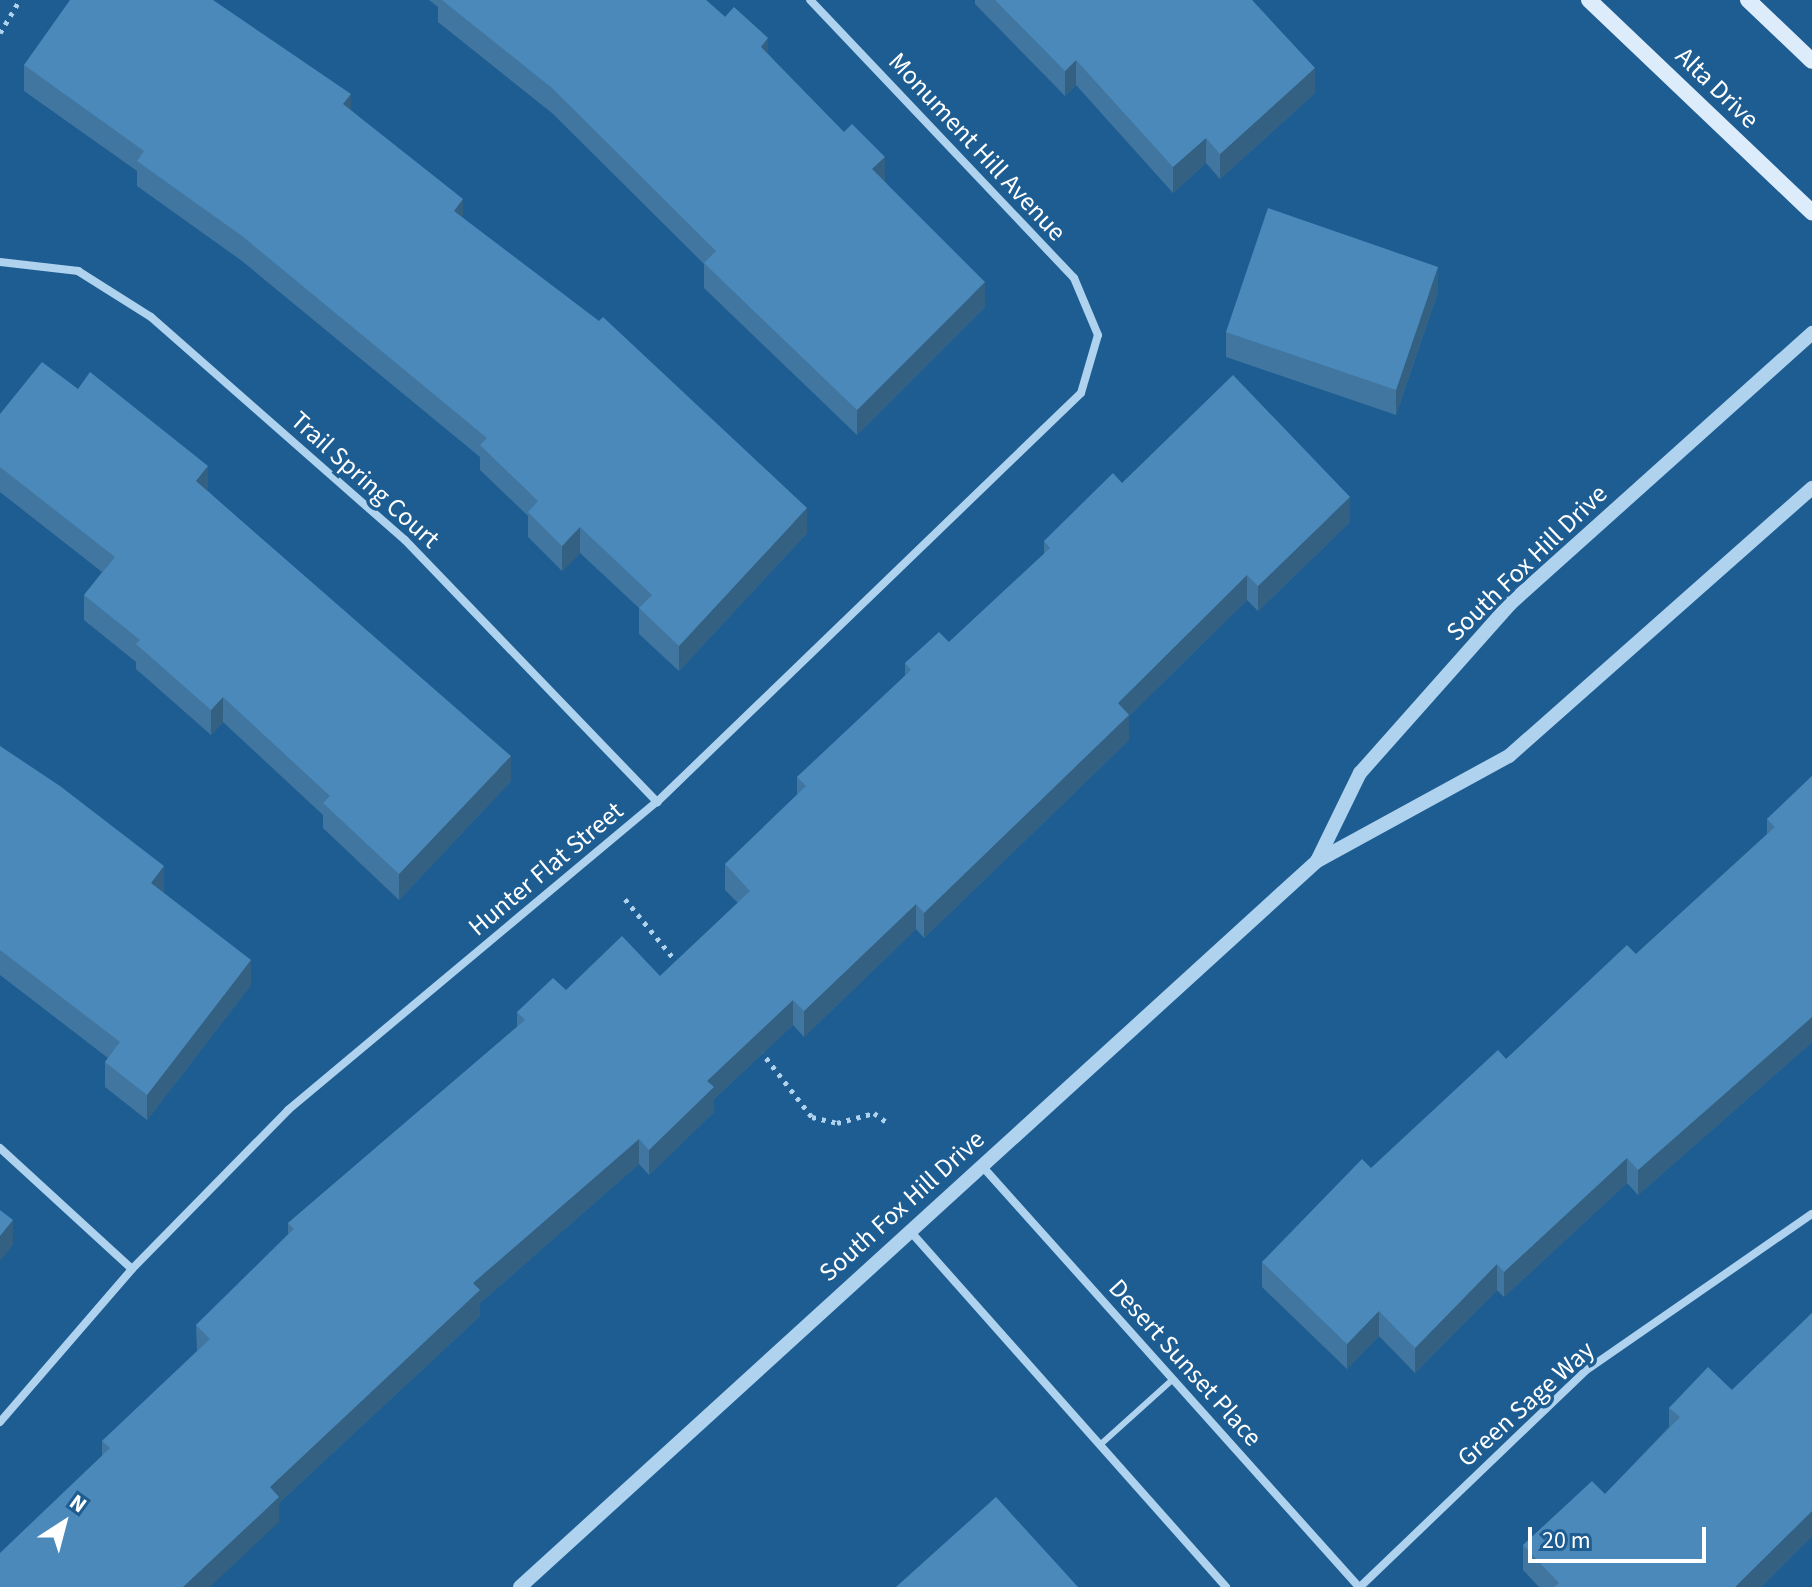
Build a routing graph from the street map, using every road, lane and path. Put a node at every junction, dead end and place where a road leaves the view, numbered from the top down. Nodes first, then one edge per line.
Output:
1 (20, 0) edge
2 (810, 0) edge
3 (1589, 0) edge
4 (1748, 0) edge
5 (0, 33) edge
6 (1812, 61) edge
7 (1812, 212) edge
8 (0, 262) edge
9 (1812, 333) edge
10 (1098, 335) joint
11 (1812, 488) edge
12 (657, 802) junction
13 (1317, 861) junction
14 (625, 899) dead end
15 (683, 971) edge
16 (751, 1040) edge
17 (888, 1123) dead end
18 (0, 1148) edge
19 (981, 1165) junction
20 (1812, 1214) edge
21 (910, 1230) junction
22 (132, 1269) junction
23 (1172, 1380) junction
24 (0, 1422) edge
25 (1101, 1444) junction
26 (520, 1587) edge
27 (1226, 1587) edge
28 (1360, 1587) edge

1 - 5 path
2 - 10 street, Monument Hill Avenue
3 - 7 main road, Alta Drive
4 - 6 main road
8 - 12 street, Trail Spring Court
9 - 13 street, South Fox Hill Drive
10 - 12 street, Hunter Flat Street
11 - 13 street, South Fox Hill Drive
12 - 22 street, Hunter Flat Street
13 - 19 street, South Fox Hill Drive
14 - 15 path
16 - 17 path
18 - 22 street
19 - 21 street, South Fox Hill Drive
19 - 23 street, Desert Sunset Place
20 - 28 street, Green Sage Way
21 - 25 street
21 - 26 street, South Fox Hill Drive
22 - 24 street, Hunter Flat Street
23 - 25 lane
23 - 28 street, Desert Sunset Place
25 - 27 street

